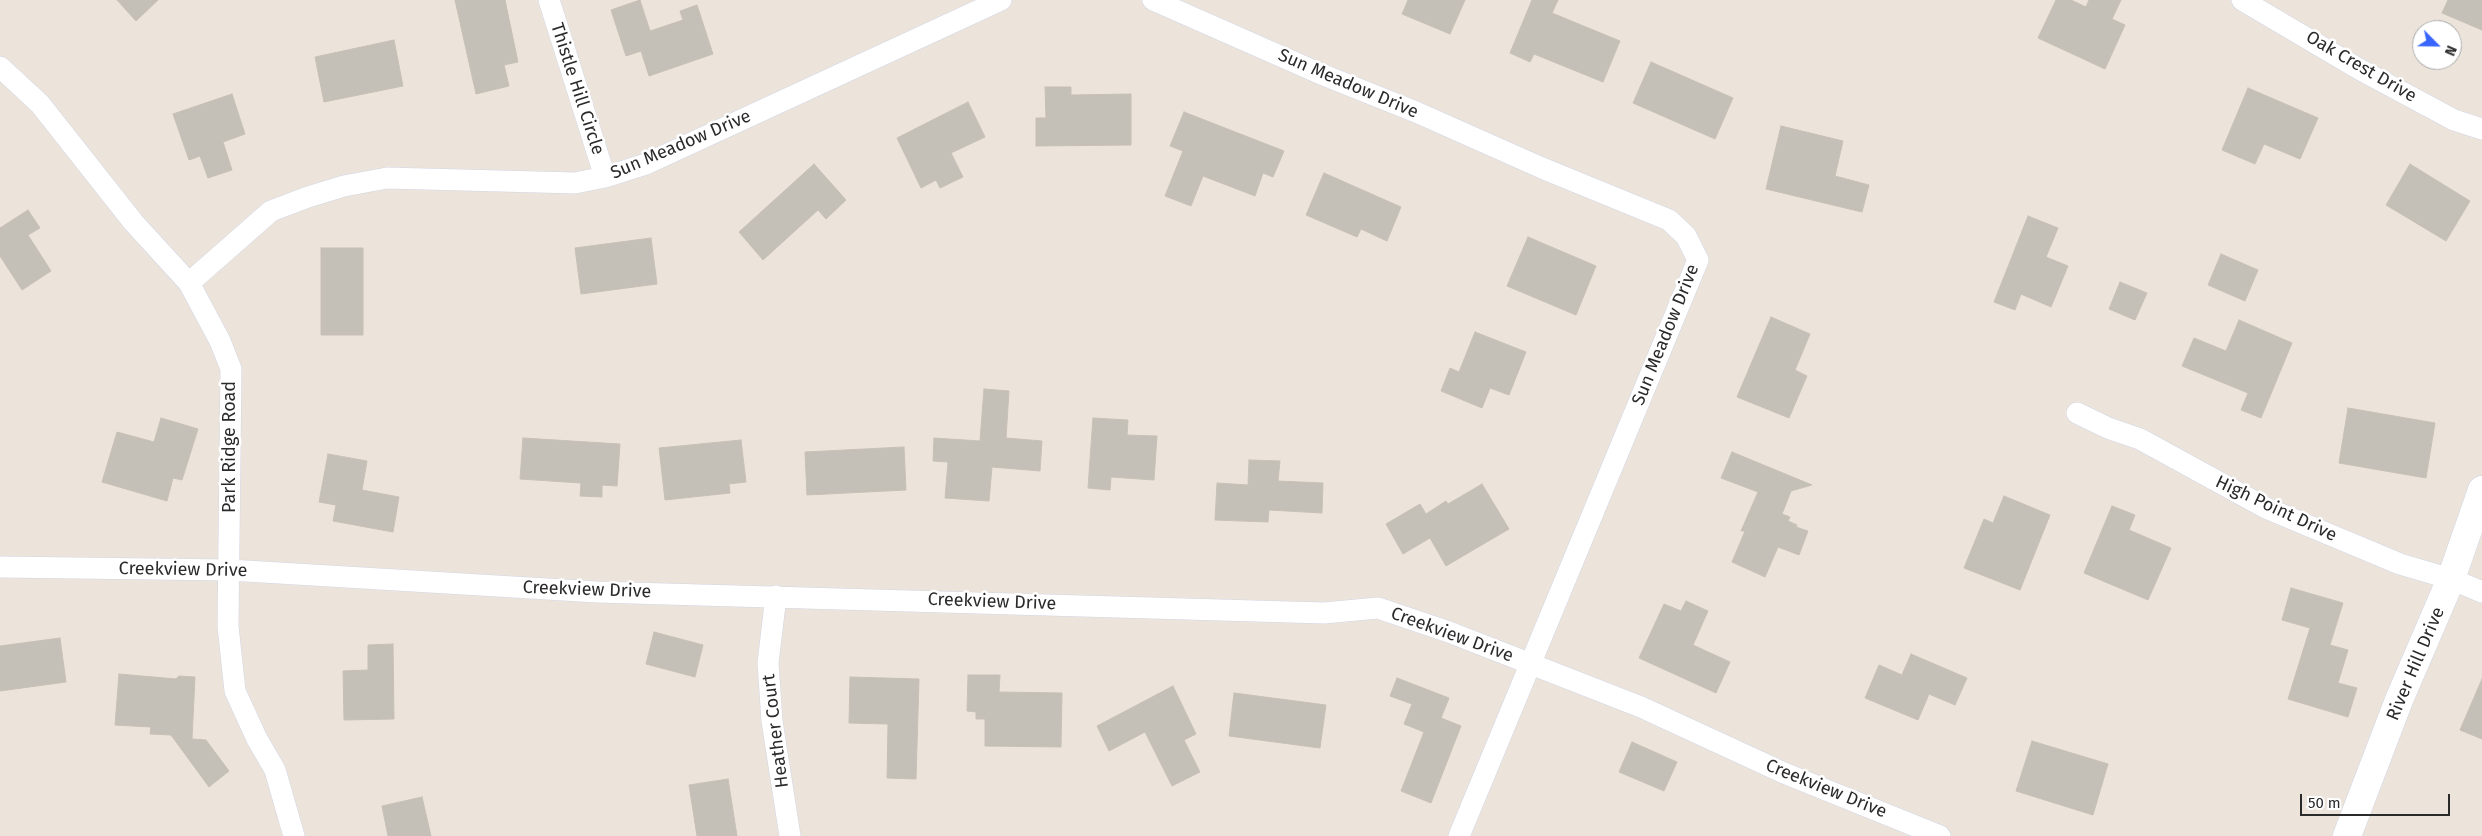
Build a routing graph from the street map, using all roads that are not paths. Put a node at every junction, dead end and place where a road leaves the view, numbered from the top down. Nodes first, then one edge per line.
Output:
1 (549, 0) edge
2 (1002, 0) edge
3 (1153, 0) edge
4 (2242, 0) edge
5 (0, 67) edge
6 (2482, 129) edge
7 (605, 177) junction
8 (189, 283) junction
9 (2077, 413) dead end
10 (2482, 490) edge
11 (0, 567) edge
12 (230, 570) junction
13 (2451, 579) junction
14 (2482, 592) edge
15 (776, 596) junction
16 (1529, 663) junction
17 (294, 836) edge
18 (790, 836) edge
19 (1459, 836) edge
20 (1940, 836) edge
21 (2347, 836) edge

1 - 7 street, Thistle Hill Circle
2 - 7 street, Sun Meadow Drive
3 - 16 street, Sun Meadow Drive
4 - 6 street, Oak Crest Drive
5 - 8 street, Park Ridge Road
7 - 8 street, Sun Meadow Drive
8 - 12 street, Park Ridge Road
9 - 13 street, High Point Drive
10 - 13 street, River Hill Drive
11 - 12 street, Creekview Drive
12 - 15 street, Creekview Drive
12 - 17 street, Park Ridge Road
13 - 14 street, High Point Drive
13 - 21 street, River Hill Drive
15 - 16 street, Creekview Drive
15 - 18 street, Heather Court
16 - 19 street, Sun Meadow Drive
16 - 20 street, Creekview Drive

